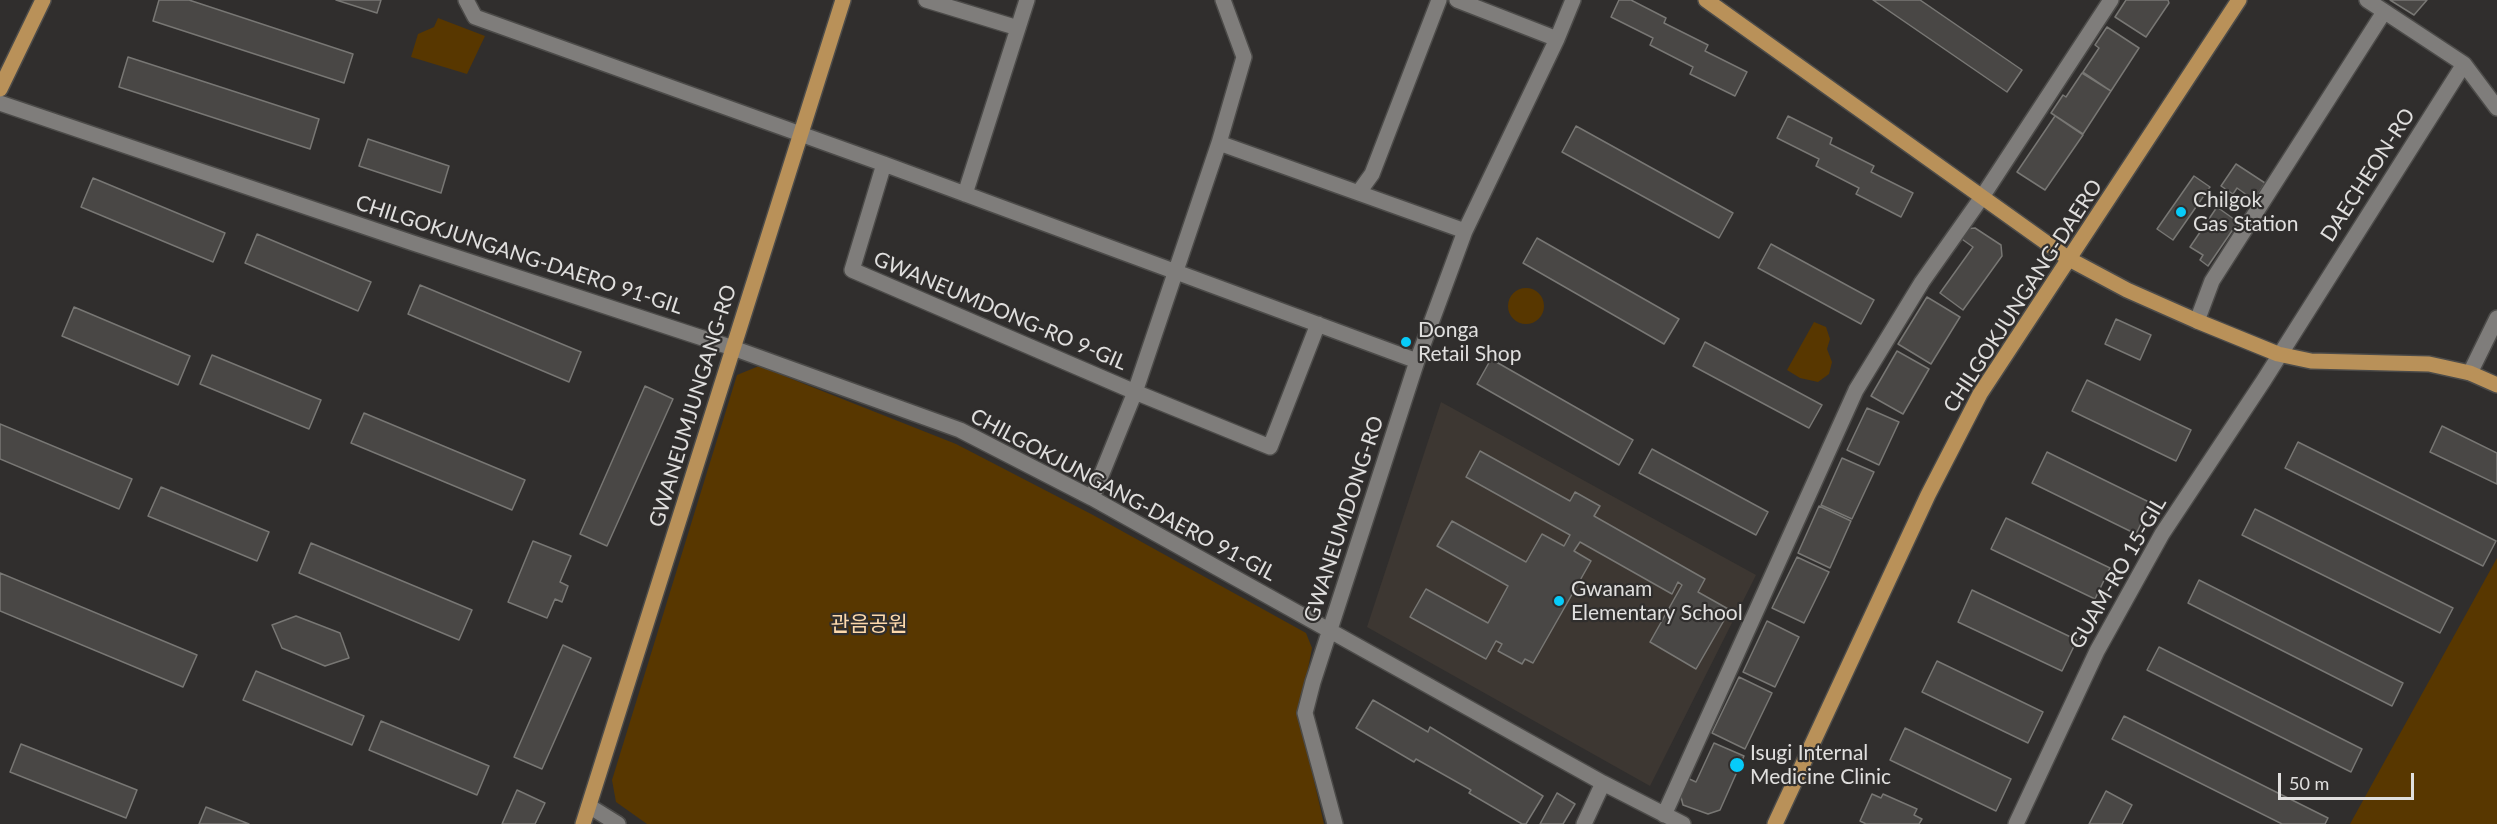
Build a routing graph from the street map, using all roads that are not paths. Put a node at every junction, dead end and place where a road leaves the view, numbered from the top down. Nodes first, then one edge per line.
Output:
1 (43, 0) edge
2 (466, 0) edge
3 (843, 0) edge
4 (926, 0) edge
5 (1027, 0) edge
6 (1223, 0) edge
7 (1439, 0) edge
8 (1457, 0) edge
9 (1573, 0) edge
10 (1706, 0) edge
11 (2111, 0) edge
12 (2239, 0) edge
13 (2367, 0) edge
14 (2384, 12) junction
15 (1018, 28) junction
16 (1557, 39) junction
17 (2464, 64) junction
18 (0, 89) edge
19 (0, 103) edge
20 (2497, 108) edge
21 (800, 134) junction
22 (1219, 143) junction
23 (884, 164) junction
24 (1359, 192) junction
25 (965, 194) junction
26 (1982, 197) junction
27 (1465, 231) junction
28 (2069, 259) junction
29 (1176, 272) junction
30 (2497, 318) edge
31 (2197, 321) junction
32 (1318, 324) junction
33 (733, 348) junction
34 (2278, 354) junction
35 (1417, 361) junction
36 (2470, 373) junction
37 (2497, 385) edge
38 (1135, 392) junction
39 (1092, 498) junction
40 (1329, 632) junction
41 (1603, 783) junction
42 (589, 806) junction
43 (1664, 815) junction
44 (583, 824) edge
45 (618, 824) edge
46 (1335, 824) edge
47 (1584, 824) edge
48 (1683, 824) edge
49 (1775, 824) edge
50 (2016, 824) edge

1 - 18 main road
2 - 21 street
3 - 21 main road, GWANEUMJUNGANG-RO
4 - 15 street
5 - 15 street
6 - 22 street, GWANEUMDONG-RO 9-GIL
7 - 24 street
8 - 16 street
9 - 16 street, GWANEUMDONG-RO
10 - 26 main road
11 - 26 street
12 - 28 main road, CHILGOKJUNGANG-DAERO
13 - 14 street
14 - 17 street
14 - 31 street
15 - 25 street
16 - 27 street, GWANEUMDONG-RO
17 - 20 street
17 - 34 street, DAECHEON-RO
19 - 33 street, CHILGOKJUNGANG-DAERO 91-GIL
21 - 23 street
21 - 33 main road, GWANEUMJUNGANG-RO
22 - 24 street
22 - 29 street, GWANEUMDONG-RO 9-GIL
23 - 25 street
23 - 38 street, GWANEUMDONG-RO 9-GIL
24 - 27 street
25 - 29 street
26 - 28 main road
26 - 43 street
27 - 35 street, GWANEUMDONG-RO
28 - 31 main road
28 - 49 main road, CHILGOKJUNGANG-DAERO
29 - 32 street
29 - 38 street, GWANEUMDONG-RO 9-GIL
30 - 36 street
31 - 34 main road
32 - 35 street
32 - 38 street, GWANEUMDONG-RO 9-GIL
33 - 39 street, CHILGOKJUNGANG-DAERO 91-GIL
33 - 42 main road, GWANEUMJUNGANG-RO
34 - 36 main road
34 - 50 street, GUAM-RO 15-GIL
35 - 40 street, GWANEUMDONG-RO
36 - 37 main road
38 - 39 street, GWANEUMDONG-RO 9-GIL
39 - 40 street, CHILGOKJUNGANG-DAERO 91-GIL
40 - 41 street, CHILGOKJUNGANG-DAERO 91-GIL
40 - 46 street, GWANEUMDONG-RO
41 - 43 street, CHILGOKJUNGANG-DAERO 91-GIL
41 - 47 street
42 - 44 main road, GWANEUMJUNGANG-RO
42 - 45 street
43 - 48 street, CHILGOKJUNGANG-DAERO 91-GIL

